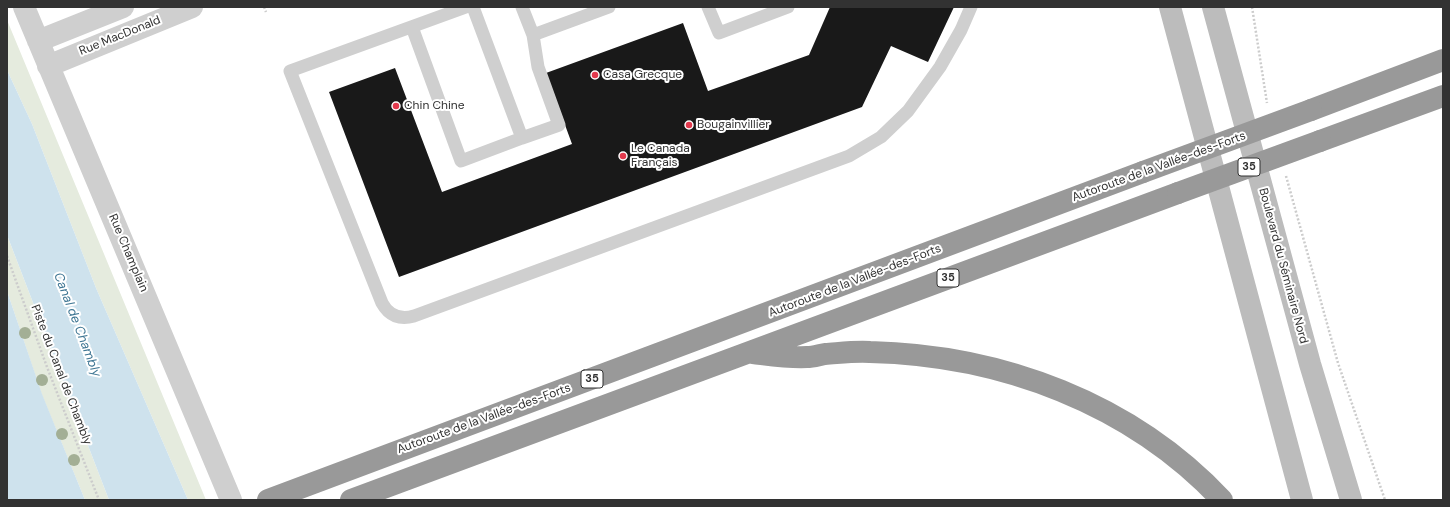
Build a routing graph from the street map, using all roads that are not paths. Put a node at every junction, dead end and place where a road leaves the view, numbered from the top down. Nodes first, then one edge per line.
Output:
1 (24, 7) edge
2 (123, 7) edge
3 (192, 7) edge
4 (466, 7) edge
5 (473, 7) edge
6 (522, 7) edge
7 (609, 7) edge
8 (708, 7) edge
9 (788, 7) edge
10 (971, 7) edge
11 (1170, 7) edge
12 (1213, 7) edge
13 (412, 27) junction
14 (533, 35) junction
15 (38, 41) junction
16 (1443, 60) edge
17 (48, 66) junction
18 (1443, 96) edge
19 (522, 138) junction
20 (745, 353) junction
21 (231, 500) edge
22 (268, 500) edge
23 (351, 500) edge
24 (1222, 500) edge
25 (1302, 500) edge
26 (1351, 500) edge

1 - 15 street, Rue Champlain
2 - 15 street
3 - 17 street, Rue MacDonald
4 - 13 lane
5 - 19 lane
6 - 14 lane
7 - 14 lane
8 - 9 lane
10 - 13 lane
11 - 25 main road
12 - 26 main road, Boulevard du Séminaire Nord
13 - 19 lane
14 - 19 lane
15 - 17 street, Rue Champlain
16 - 22 highway, Autoroute de la Vallée-des-Forts / 35, bridge
17 - 21 street, Rue Champlain
18 - 20 highway, 35, bridge
20 - 23 highway, 35
20 - 24 highway

